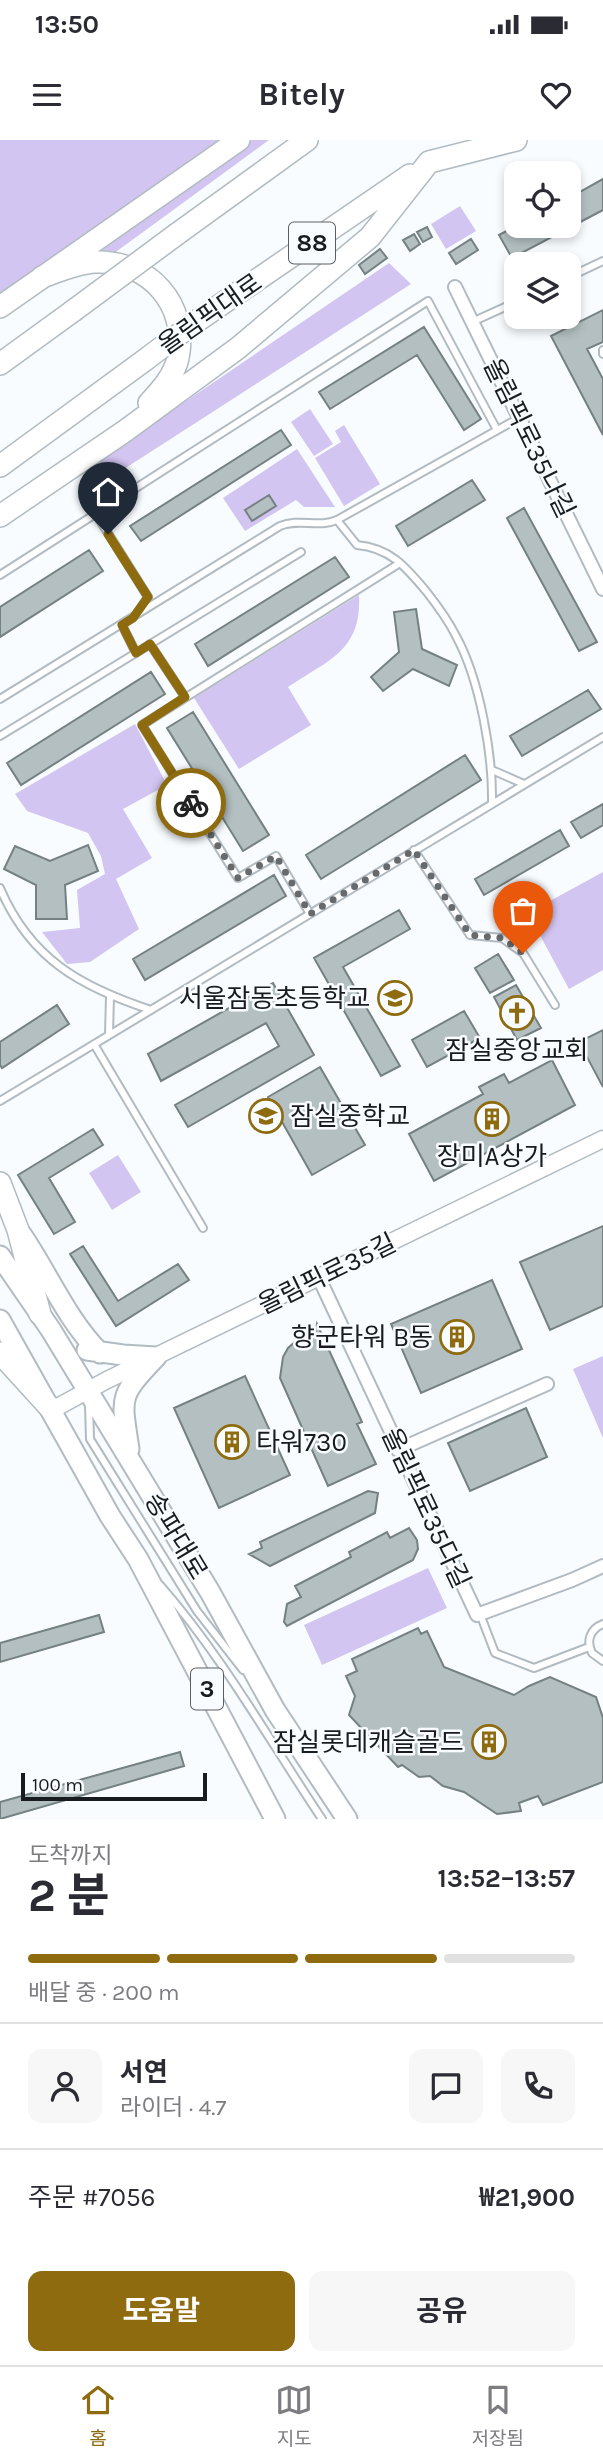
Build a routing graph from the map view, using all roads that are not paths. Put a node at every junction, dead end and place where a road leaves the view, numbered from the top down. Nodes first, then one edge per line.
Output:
1 (239, 140) edge
2 (457, 140) edge
3 (516, 140) edge
4 (304, 144) edge
5 (429, 162) junction
6 (603, 261) edge
7 (581, 271) edge
8 (42, 277) junction
9 (455, 287) dead end
10 (0, 307) edge
11 (504, 307) edge
12 (472, 322) junction
13 (0, 364) edge
14 (519, 418) junction
15 (497, 430) junction
16 (125, 431) junction
17 (0, 466) edge
18 (96, 514) junction
19 (0, 516) edge
20 (337, 520) junction
21 (301, 552) dead end
22 (400, 563) junction
23 (0, 575) edge
24 (603, 589) edge
25 (133, 618) junction
26 (122, 625) junction
27 (150, 644) junction
28 (136, 653) junction
29 (185, 697) junction
30 (0, 699) edge
31 (0, 736) edge
32 (603, 737) edge
33 (492, 770) junction
34 (524, 785) junction
35 (492, 804) junction
36 (414, 850) junction
37 (0, 888) edge
38 (310, 914) junction
39 (110, 996) junction
40 (555, 1005) dead end
41 (151, 1010) junction
42 (109, 1035) junction
43 (94, 1044) junction
44 (0, 1101) edge
45 (601, 1145) edge
46 (0, 1183) edge
47 (203, 1228) dead end
48 (18, 1230) junction
49 (0, 1256) edge
50 (319, 1278) junction
51 (0, 1320) edge
52 (46, 1322) junction
53 (0, 1353) edge
54 (100, 1353) junction
55 (156, 1357) junction
56 (547, 1384) dead end
57 (88, 1390) junction
58 (52, 1410) junction
59 (398, 1450) junction
60 (130, 1461) junction
61 (138, 1559) junction
62 (603, 1566) edge
63 (480, 1614) junction
64 (603, 1624) edge
65 (589, 1647) junction
66 (603, 1661) edge
67 (275, 1710) junction
68 (348, 1816) edge
69 (275, 1819) edge
70 (322, 1819) edge

1 - 8 highway
2 - 5 highway, 올림픽대로 / 88
3 - 5 highway
4 - 13 highway, bridge
5 - 16 highway
5 - 17 highway, 올림픽대로 / 88, bridge
6 - 7 lane
8 - 10 highway
8 - 16 highway
9 - 12 street, 올림픽로35나길
11 - 12 lane
12 - 14 street, 올림픽로35나길
14 - 15 lane
14 - 24 street, 올림픽로35나길
15 - 18 lane
15 - 20 lane
16 - 19 highway
18 - 23 lane
18 - 25 lane
20 - 22 lane
20 - 25 lane
21 - 27 lane
22 - 29 lane
22 - 33 lane
25 - 26 lane
26 - 28 lane
26 - 30 lane
27 - 28 lane
27 - 29 lane
28 - 31 lane
29 - 38 lane
32 - 34 lane
33 - 34 lane
33 - 35 lane
34 - 35 lane
35 - 36 lane
36 - 38 lane
36 - 40 lane
37 - 39 lane
38 - 41 lane
39 - 41 lane
39 - 42 lane
41 - 42 lane
42 - 43 lane
43 - 44 lane
43 - 47 lane
45 - 50 street, 올림픽로35길
46 - 48 highway
48 - 52 highway
48 - 54 main road
49 - 52 main road, 송파대로 / 3
50 - 55 street, 올림픽로35길
50 - 59 street, 올림픽로35다길
51 - 58 main road, 송파대로 / 3
52 - 54 main road
52 - 57 main road, 송파대로 / 3
53 - 58 highway
54 - 55 main road
55 - 57 street, 올림픽로35길
55 - 60 main road
56 - 59 street
57 - 58 street, 올림픽로35길
57 - 60 main road, 송파대로 / 3
57 - 67 lane
58 - 61 main road, 송파대로 / 3
59 - 63 street, 올림픽로35다길
60 - 67 main road, 송파대로 / 3
61 - 69 main road, 송파대로 / 3
61 - 70 lane
62 - 63 street, 올림픽로35다길
63 - 65 lane
64 - 65 lane
65 - 66 lane
67 - 68 main road, 송파대로 / 3

